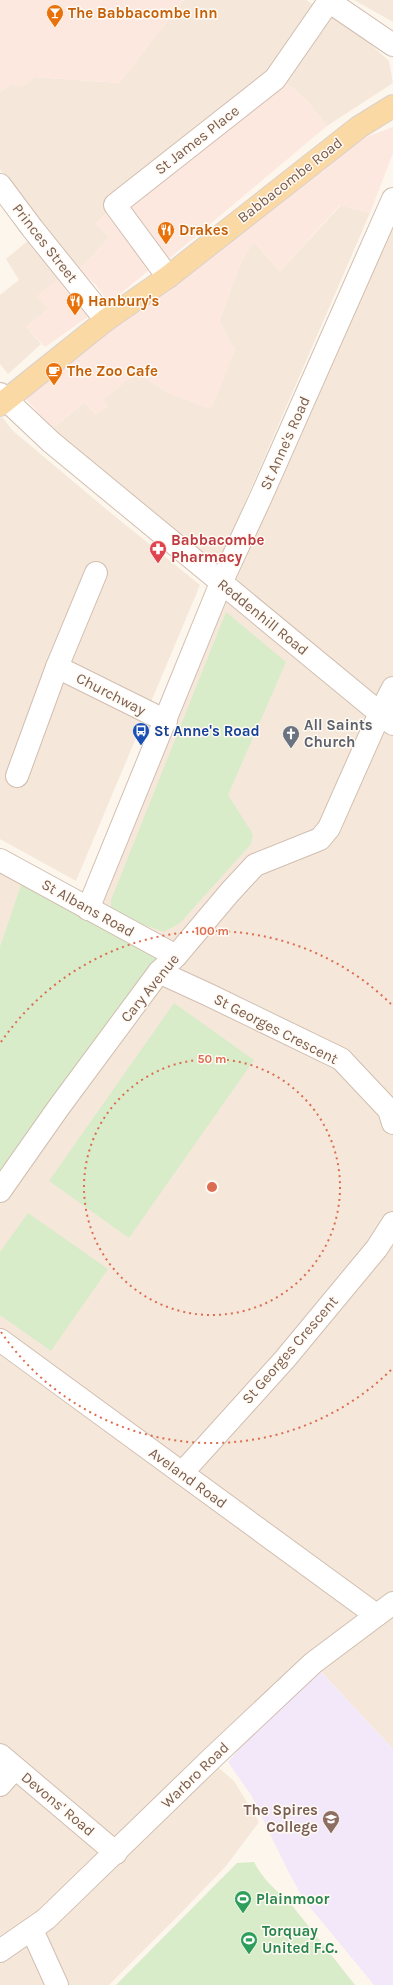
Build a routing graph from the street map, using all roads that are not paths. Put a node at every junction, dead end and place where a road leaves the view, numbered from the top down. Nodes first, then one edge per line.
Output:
1 (328, 1) edge
2 (393, 44) edge
3 (393, 106) edge
4 (0, 185) edge
5 (393, 199) edge
6 (168, 277) junction
7 (106, 320) junction
8 (2, 400) edge
9 (96, 573) dead end
10 (221, 583) junction
11 (57, 667) junction
12 (393, 688) edge
13 (386, 718) edge
14 (166, 721) junction
15 (17, 776) dead end
16 (0, 860) edge
17 (88, 909) junction
18 (176, 956) junction
19 (159, 972) junction
20 (392, 1113) edge
21 (0, 1191) edge
22 (390, 1237) edge
23 (0, 1340) edge
24 (182, 1473) junction
25 (384, 1609) edge
26 (8, 1761) edge
27 (0, 1785) edge
28 (116, 1853) junction
29 (32, 1930) junction
30 (0, 1951) edge
31 (57, 1985) edge

1 - 2 street
1 - 6 street, St James Place
3 - 6 main road, Babbacombe Road
4 - 7 street, Princes Street
5 - 10 street, St Anne's Road
6 - 7 main road, Babbacombe Road
7 - 8 main road, Babbacombe Road
8 - 10 street, Reddenhill Road
9 - 11 street, Churchway
10 - 13 street, Reddenhill Road
10 - 14 street, St Anne's Road
11 - 14 street, Churchway
11 - 15 street, Churchway
12 - 13 street, Cary Avenue
13 - 18 street, Cary Avenue
14 - 17 street, St Anne's Road
16 - 17 street, St Albans Road
17 - 18 street, St Albans Road
18 - 19 street, Cary Avenue
19 - 20 street, St Georges Crescent
19 - 21 street, Cary Avenue
22 - 24 street, St Georges Crescent
23 - 24 street, Aveland Road
24 - 25 street, Aveland Road
25 - 28 street, Warbro Road
26 - 27 street
26 - 28 street, Devons' Road
28 - 29 street, Warbro Road
29 - 30 street, Warbro Road
29 - 31 street

